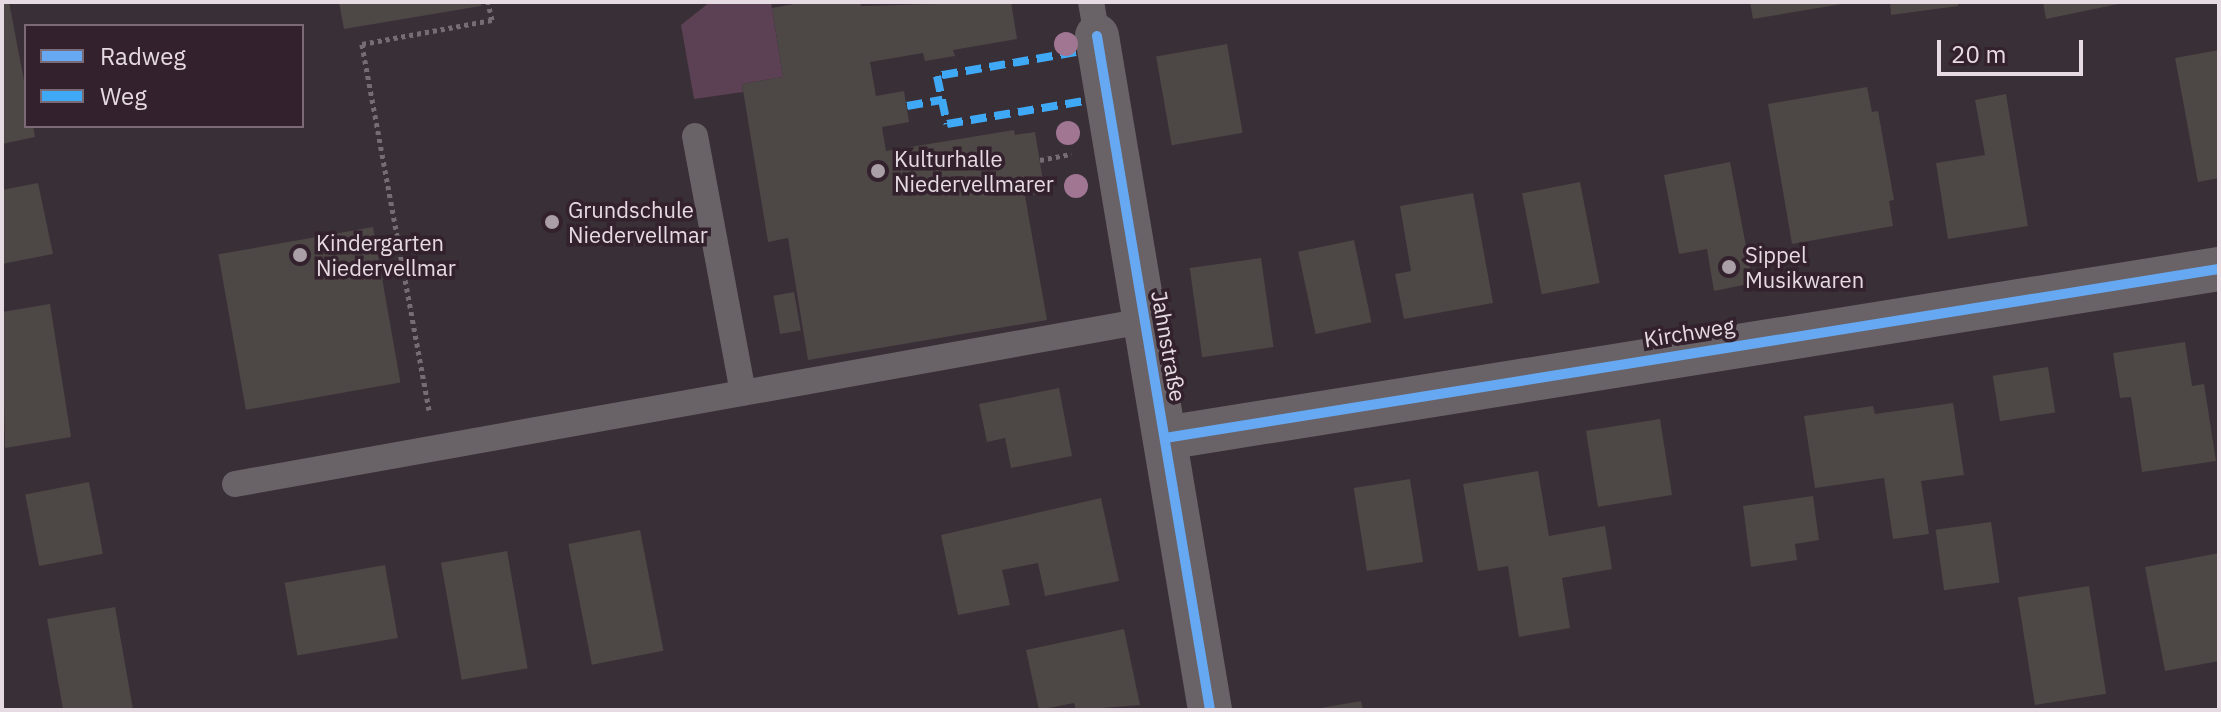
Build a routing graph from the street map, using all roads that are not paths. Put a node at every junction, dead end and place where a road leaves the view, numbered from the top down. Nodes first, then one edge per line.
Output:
1 (1094, 19) edge
2 (695, 136) dead end
3 (2219, 269) edge
4 (1144, 321) junction
5 (743, 393) junction
6 (1165, 438) junction
7 (235, 484) dead end
8 (1210, 710) edge

1 - 4 street, Jahnstraße
2 - 5 lane
3 - 6 street, Kirchweg
4 - 5 lane
4 - 6 street, Jahnstraße
5 - 7 lane
6 - 8 street, Jahnstraße

